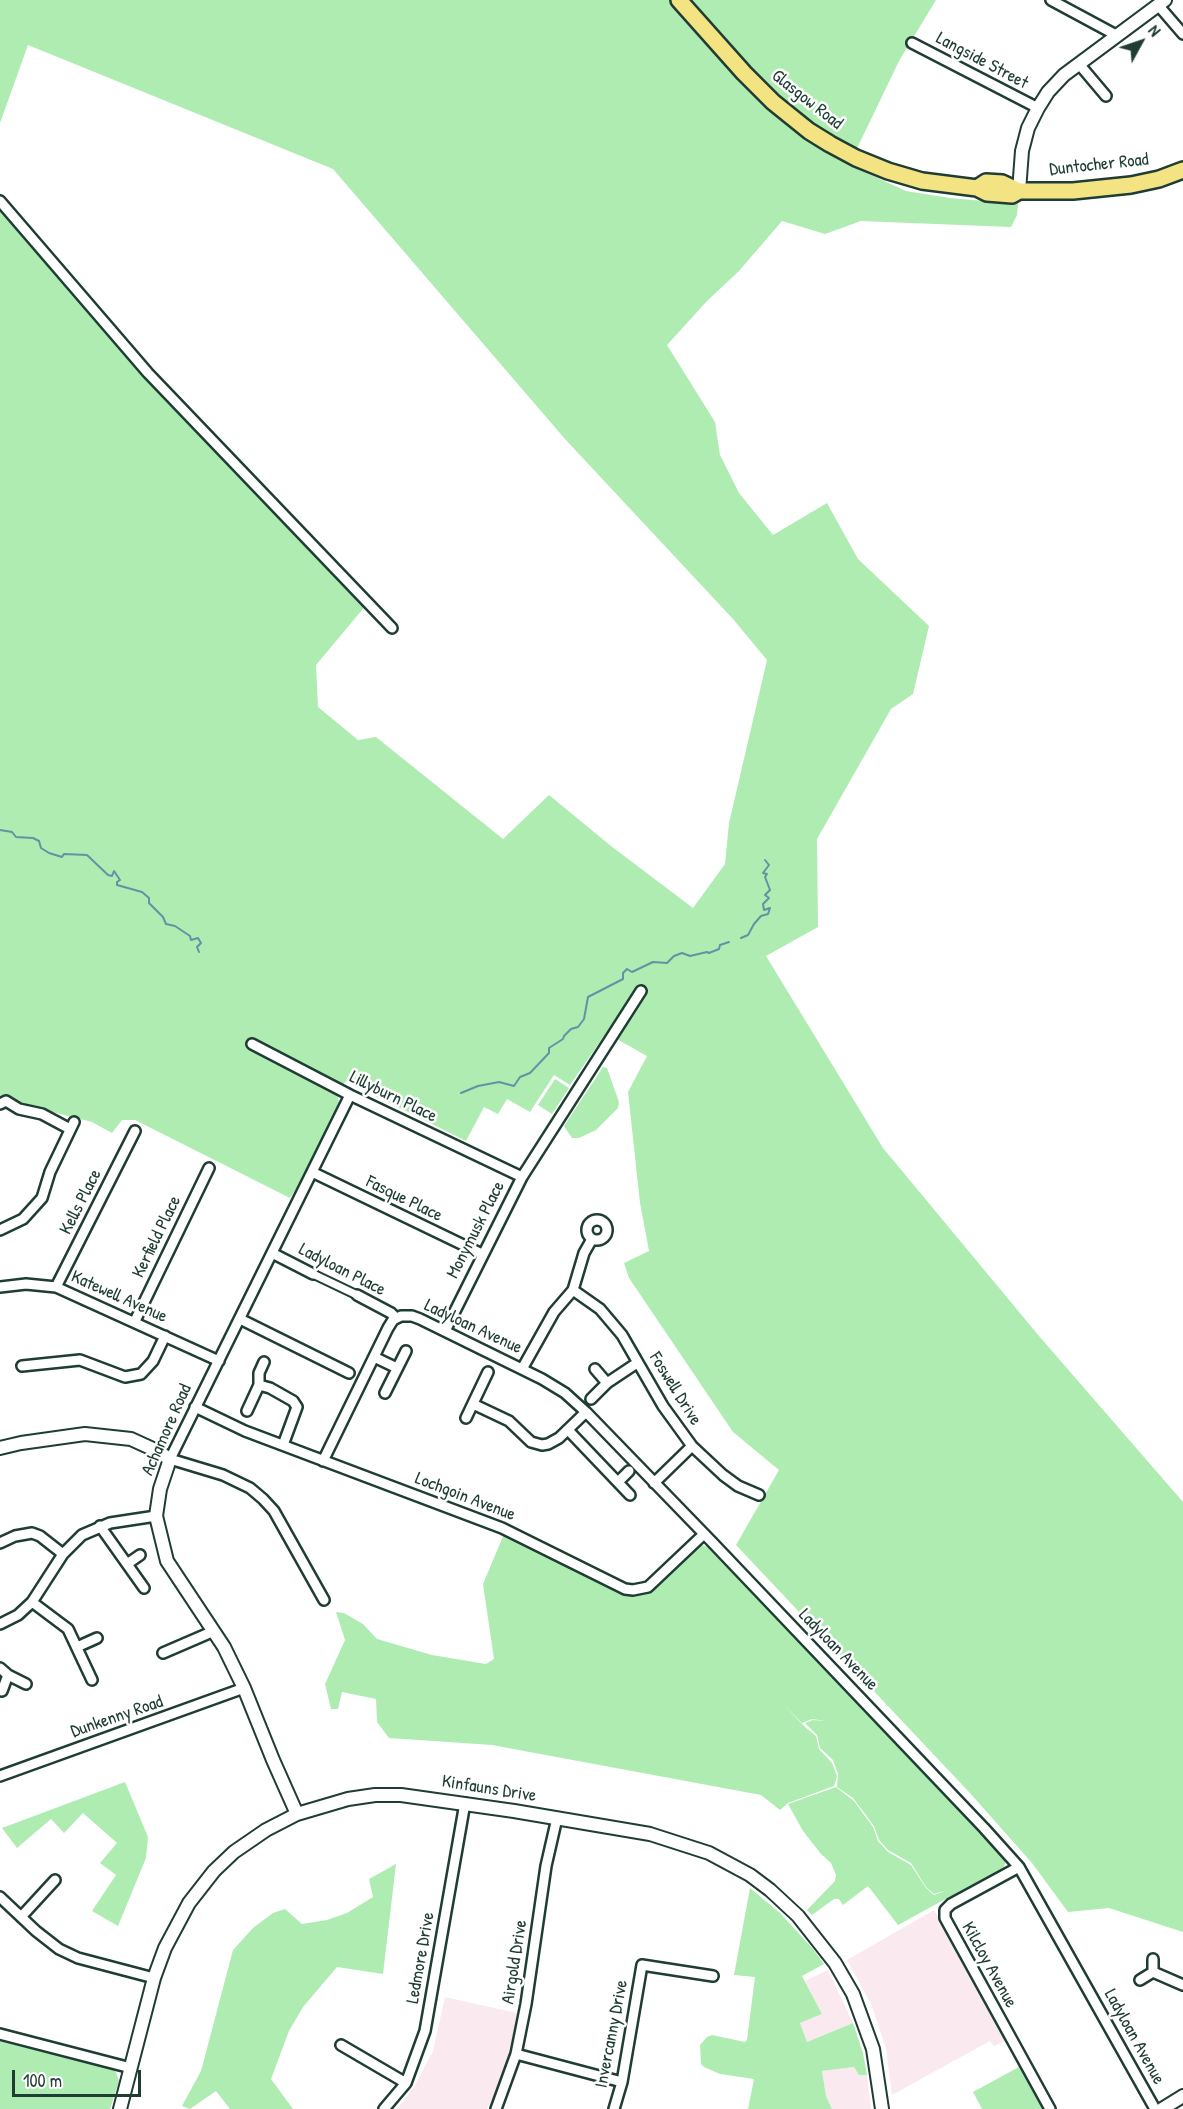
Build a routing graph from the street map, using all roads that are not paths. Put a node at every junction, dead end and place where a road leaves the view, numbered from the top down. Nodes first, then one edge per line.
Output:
1 (679, 0) edge
2 (1051, 0) edge
3 (1161, 3) edge
4 (1183, 34) edge
5 (1116, 35) junction
6 (912, 43) dead end
7 (1079, 64) junction
8 (1106, 96) dead end
9 (1038, 108) junction
10 (1020, 170) junction
11 (1183, 170) edge
12 (1002, 183) junction
13 (977, 188) junction
14 (1019, 191) junction
15 (0, 201) edge
16 (392, 628) dead end
17 (641, 991) dead end
18 (252, 1044) dead end
19 (350, 1095) junction
20 (0, 1104) edge
21 (135, 1131) dead end
22 (209, 1168) dead end
23 (312, 1172) junction
24 (522, 1177) junction
25 (0, 1230) edge
26 (592, 1239) dead end
27 (272, 1253) junction
28 (482, 1254) junction
29 (313, 1274) joint
30 (0, 1287) edge
31 (56, 1287) junction
32 (573, 1290) junction
33 (357, 1295) joint
34 (397, 1317) junction
35 (240, 1319) junction
36 (135, 1321) junction
37 (445, 1331) junction
38 (165, 1336) junction
39 (406, 1351) dead end
40 (374, 1357) junction
41 (219, 1361) junction
42 (264, 1362) dead end
43 (638, 1363) junction
44 (22, 1366) dead end
45 (397, 1368) junction
46 (522, 1369) junction
47 (596, 1370) dead end
48 (488, 1372) dead end
49 (349, 1373) dead end
50 (607, 1383) junction
51 (259, 1385) junction
52 (385, 1393) dead end
53 (591, 1399) dead end
54 (473, 1404) junction
55 (195, 1407) junction
56 (247, 1411) dead end
57 (586, 1412) junction
58 (466, 1418) dead end
59 (568, 1430) junction
60 (283, 1445) junction
61 (692, 1446) junction
62 (0, 1448) edge
63 (170, 1459) junction
64 (323, 1461) junction
65 (629, 1471) dead end
66 (618, 1482) junction
67 (654, 1483) junction
68 (630, 1495) dead end
69 (759, 1495) dead end
70 (156, 1516) junction
71 (100, 1526) junction
72 (704, 1534) junction
73 (0, 1543) edge
74 (63, 1554) junction
75 (140, 1555) dead end
76 (127, 1564) junction
77 (144, 1587) dead end
78 (324, 1600) dead end
79 (32, 1602) junction
80 (0, 1624) edge
81 (214, 1631) junction
82 (97, 1638) dead end
83 (77, 1647) junction
84 (163, 1653) dead end
85 (0, 1668) edge
86 (8, 1675) junction
87 (92, 1680) dead end
88 (26, 1684) dead end
89 (244, 1688) junction
90 (2, 1691) dead end
91 (0, 1764) edge
92 (2, 1775) edge
93 (465, 1803) junction
94 (297, 1814) junction
95 (557, 1818) junction
96 (1019, 1867) junction
97 (55, 1880) dead end
98 (0, 1898) edge
99 (21, 1917) junction
100 (1153, 1959) dead end
101 (1153, 1972) junction
102 (713, 1976) dead end
103 (154, 1978) junction
104 (1140, 1980) dead end
105 (1183, 1984) edge
106 (0, 2034) edge
107 (341, 2045) dead end
108 (516, 2054) junction
109 (131, 2068) junction
110 (622, 2082) junction
111 (406, 2083) junction
112 (1183, 2096) edge
113 (120, 2109) edge
114 (384, 2109) edge
115 (496, 2109) edge
116 (614, 2109) edge
117 (882, 2109) edge
118 (1050, 2109) edge
119 (1155, 2109) edge
120 (1162, 2109) edge

1 - 13 main road, Glasgow Road
2 - 5 street
3 - 4 street
3 - 5 street
5 - 7 street
6 - 9 street, Langside Street
7 - 8 street
7 - 9 street
9 - 10 street
10 - 12 street
10 - 14 street
11 - 14 main road, Duntocher Road
12 - 13 main road, Glasgow Road
12 - 14 main road
13 - 14 main road, Glasgow Road
15 - 16 street
17 - 24 street, Monymusk Place
18 - 19 street, Lillyburn Place
19 - 23 street, Achamore Road
19 - 24 street, Lillyburn Place
20 - 25 street
21 - 31 street, Kells Place
22 - 36 street, Kerfield Place
23 - 27 street, Achamore Road
23 - 28 street, Fasque Place
24 - 28 street, Monymusk Place
26 - 32 street
27 - 29 street, Ladyloan Place
27 - 35 street, Achamore Road
28 - 37 street, Monymusk Place
29 - 33 street, Ladyloan Place
30 - 31 street, Katewell Avenue
31 - 36 street, Katewell Avenue
32 - 43 street, Foswell Drive
32 - 46 street
33 - 34 street, Ladyloan Place
34 - 37 street, Ladyloan Avenue
34 - 40 street
35 - 41 street, Achamore Road
35 - 49 street
36 - 38 street, Katewell Avenue
37 - 46 street, Ladyloan Avenue
38 - 41 street, Katewell Avenue
38 - 44 street
39 - 45 street
40 - 45 street
40 - 64 street
41 - 55 street, Achamore Road
42 - 51 street
43 - 50 street
43 - 61 street, Foswell Drive
45 - 52 street
46 - 57 street, Ladyloan Avenue
47 - 50 street
48 - 54 street
50 - 53 street
51 - 56 street
51 - 60 street
54 - 58 street
54 - 59 street
55 - 60 street, Lochgoin Avenue
55 - 63 street, Achamore Road
57 - 59 street
57 - 67 street, Ladyloan Avenue
59 - 66 street
60 - 64 street, Lochgoin Avenue
61 - 67 street
61 - 69 street, Foswell Drive
62 - 63 street
63 - 70 street, Achamore Road
63 - 78 street
64 - 72 street, Lochgoin Avenue
65 - 66 street
66 - 68 street
67 - 72 street, Ladyloan Avenue
70 - 71 street
70 - 81 street, Achamore Road
71 - 74 street
71 - 76 street
72 - 96 street, Ladyloan Avenue
73 - 74 street
74 - 79 street
75 - 76 street
76 - 77 street
79 - 80 street
79 - 83 street
81 - 84 street
81 - 89 street, Achamore Road
82 - 83 street
83 - 87 street
85 - 86 street
86 - 88 street
86 - 90 street
89 - 92 street, Dunkenny Road
89 - 94 street, Achamore Road
91 - 92 street
93 - 94 street, Kinfauns Drive
93 - 95 street, Kinfauns Drive
93 - 111 street, Ledmore Drive
94 - 103 street, Kinfauns Drive
95 - 108 street, Airgold Drive
95 - 117 street, Kinfauns Drive
96 - 118 street, Kilcloy Avenue
96 - 119 street, Ladyloan Avenue
97 - 99 street
98 - 99 street
99 - 103 street
100 - 101 street
101 - 104 street
101 - 105 street
102 - 110 street, Invercanny Drive
103 - 109 street, Kinfauns Drive
106 - 109 street
107 - 111 street
108 - 110 street
108 - 115 street, Airgold Drive
109 - 113 street, Kinfauns Drive
110 - 116 street, Invercanny Drive
111 - 114 street, Ledmore Drive
112 - 120 street

